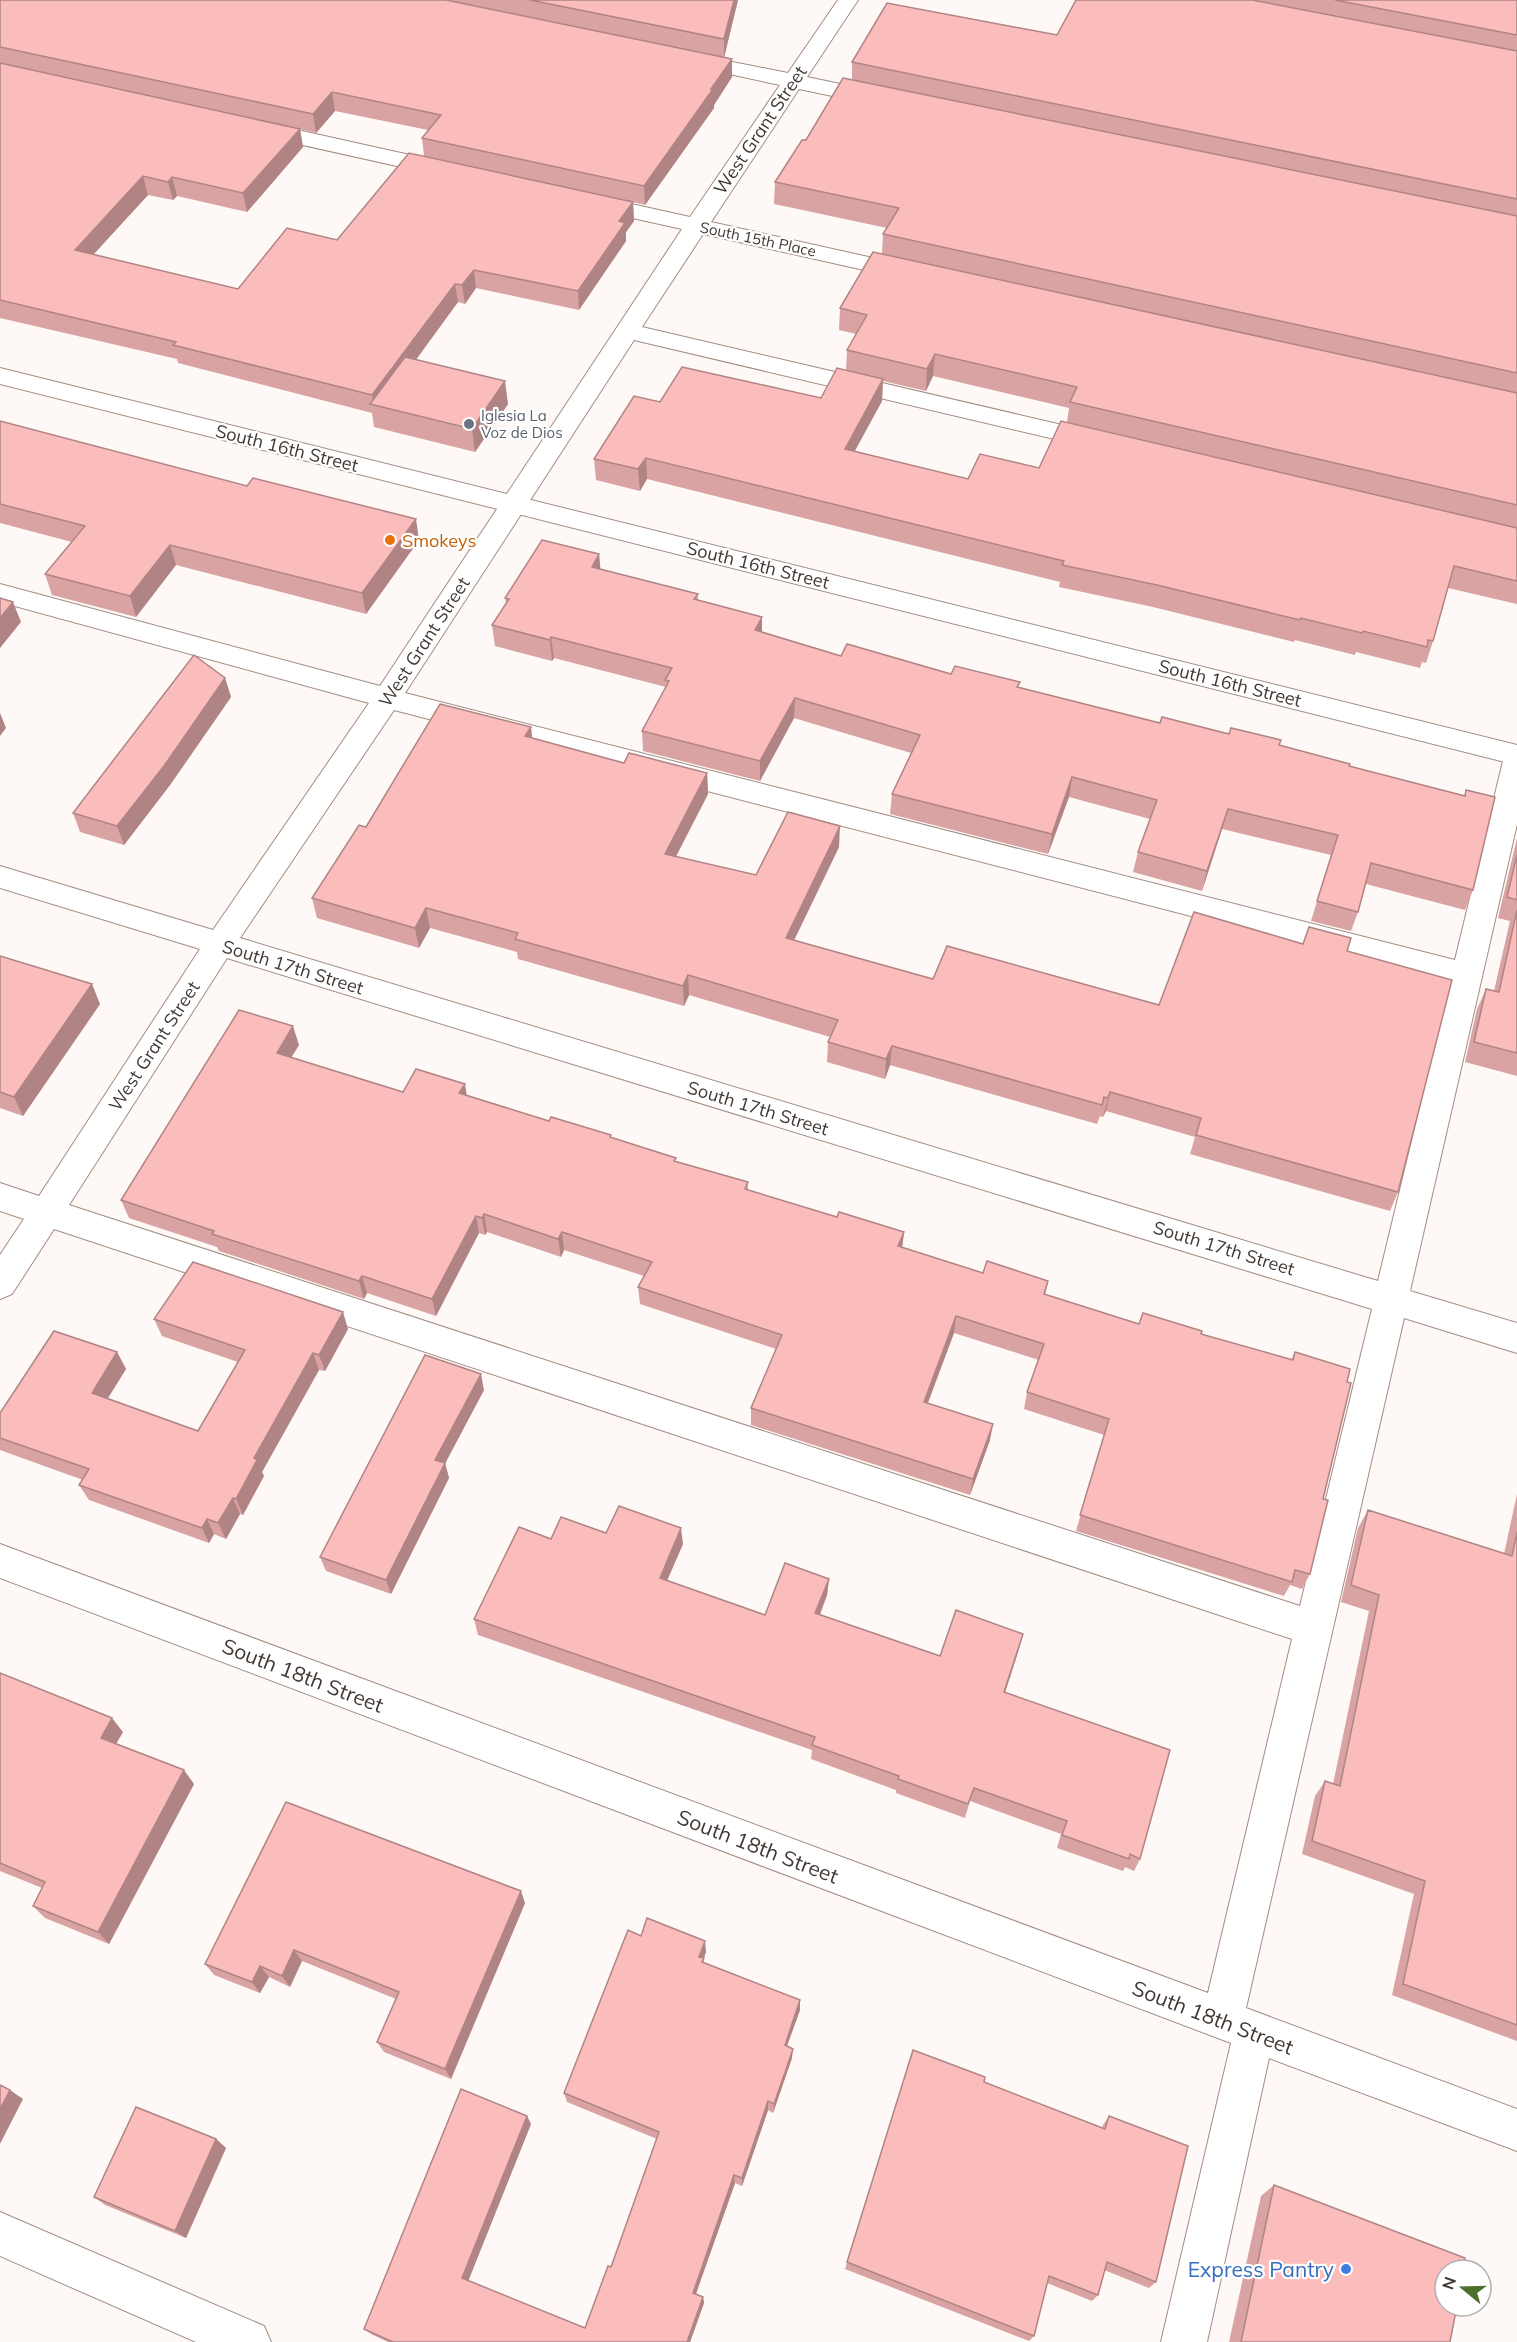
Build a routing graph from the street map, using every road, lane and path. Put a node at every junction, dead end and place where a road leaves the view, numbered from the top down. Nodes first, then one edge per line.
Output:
1 (848, 0) edge
2 (669, 55) edge
3 (793, 81) junction
4 (903, 103) edge
5 (233, 123) edge
6 (466, 175) edge
7 (570, 198) edge
8 (696, 226) junction
9 (926, 276) edge
10 (628, 331) junction
11 (0, 376) edge
12 (1124, 447) edge
13 (515, 505) junction
14 (0, 594) edge
15 (387, 698) junction
16 (1517, 754) edge
17 (1517, 761) edge
18 (0, 877) edge
19 (219, 945) junction
20 (1466, 975) junction
21 (0, 1197) edge
22 (46, 1213) junction
23 (0, 1284) edge
24 (1392, 1299) junction
25 (1517, 1338) edge
26 (0, 1561) edge
27 (1313, 1628) junction
28 (1238, 2027) junction
29 (1517, 2130) edge
30 (0, 2234) edge
31 (248, 2342) edge
32 (1184, 2342) edge

1 - 3 street, West Grant Street
2 - 3 street
3 - 4 street
3 - 8 street, West Grant Street
5 - 6 street
7 - 8 street, South 15th Place
8 - 9 street, South 15th Place
8 - 10 street, West Grant Street
10 - 12 street
10 - 13 street, West Grant Street
11 - 13 street, South 16th Street
13 - 15 street, West Grant Street
13 - 16 street, South 16th Street
14 - 15 street
15 - 19 street, West Grant Street
15 - 20 street
17 - 20 street
18 - 19 street, South 17th Street
19 - 22 street, West Grant Street
19 - 24 street, South 17th Street
20 - 24 street
21 - 22 street
22 - 23 street, West Grant Street
22 - 27 street
24 - 25 street, South 17th Street
24 - 27 street
26 - 28 street, South 18th Street
27 - 28 street
28 - 29 street, South 18th Street
28 - 32 street
30 - 31 street

